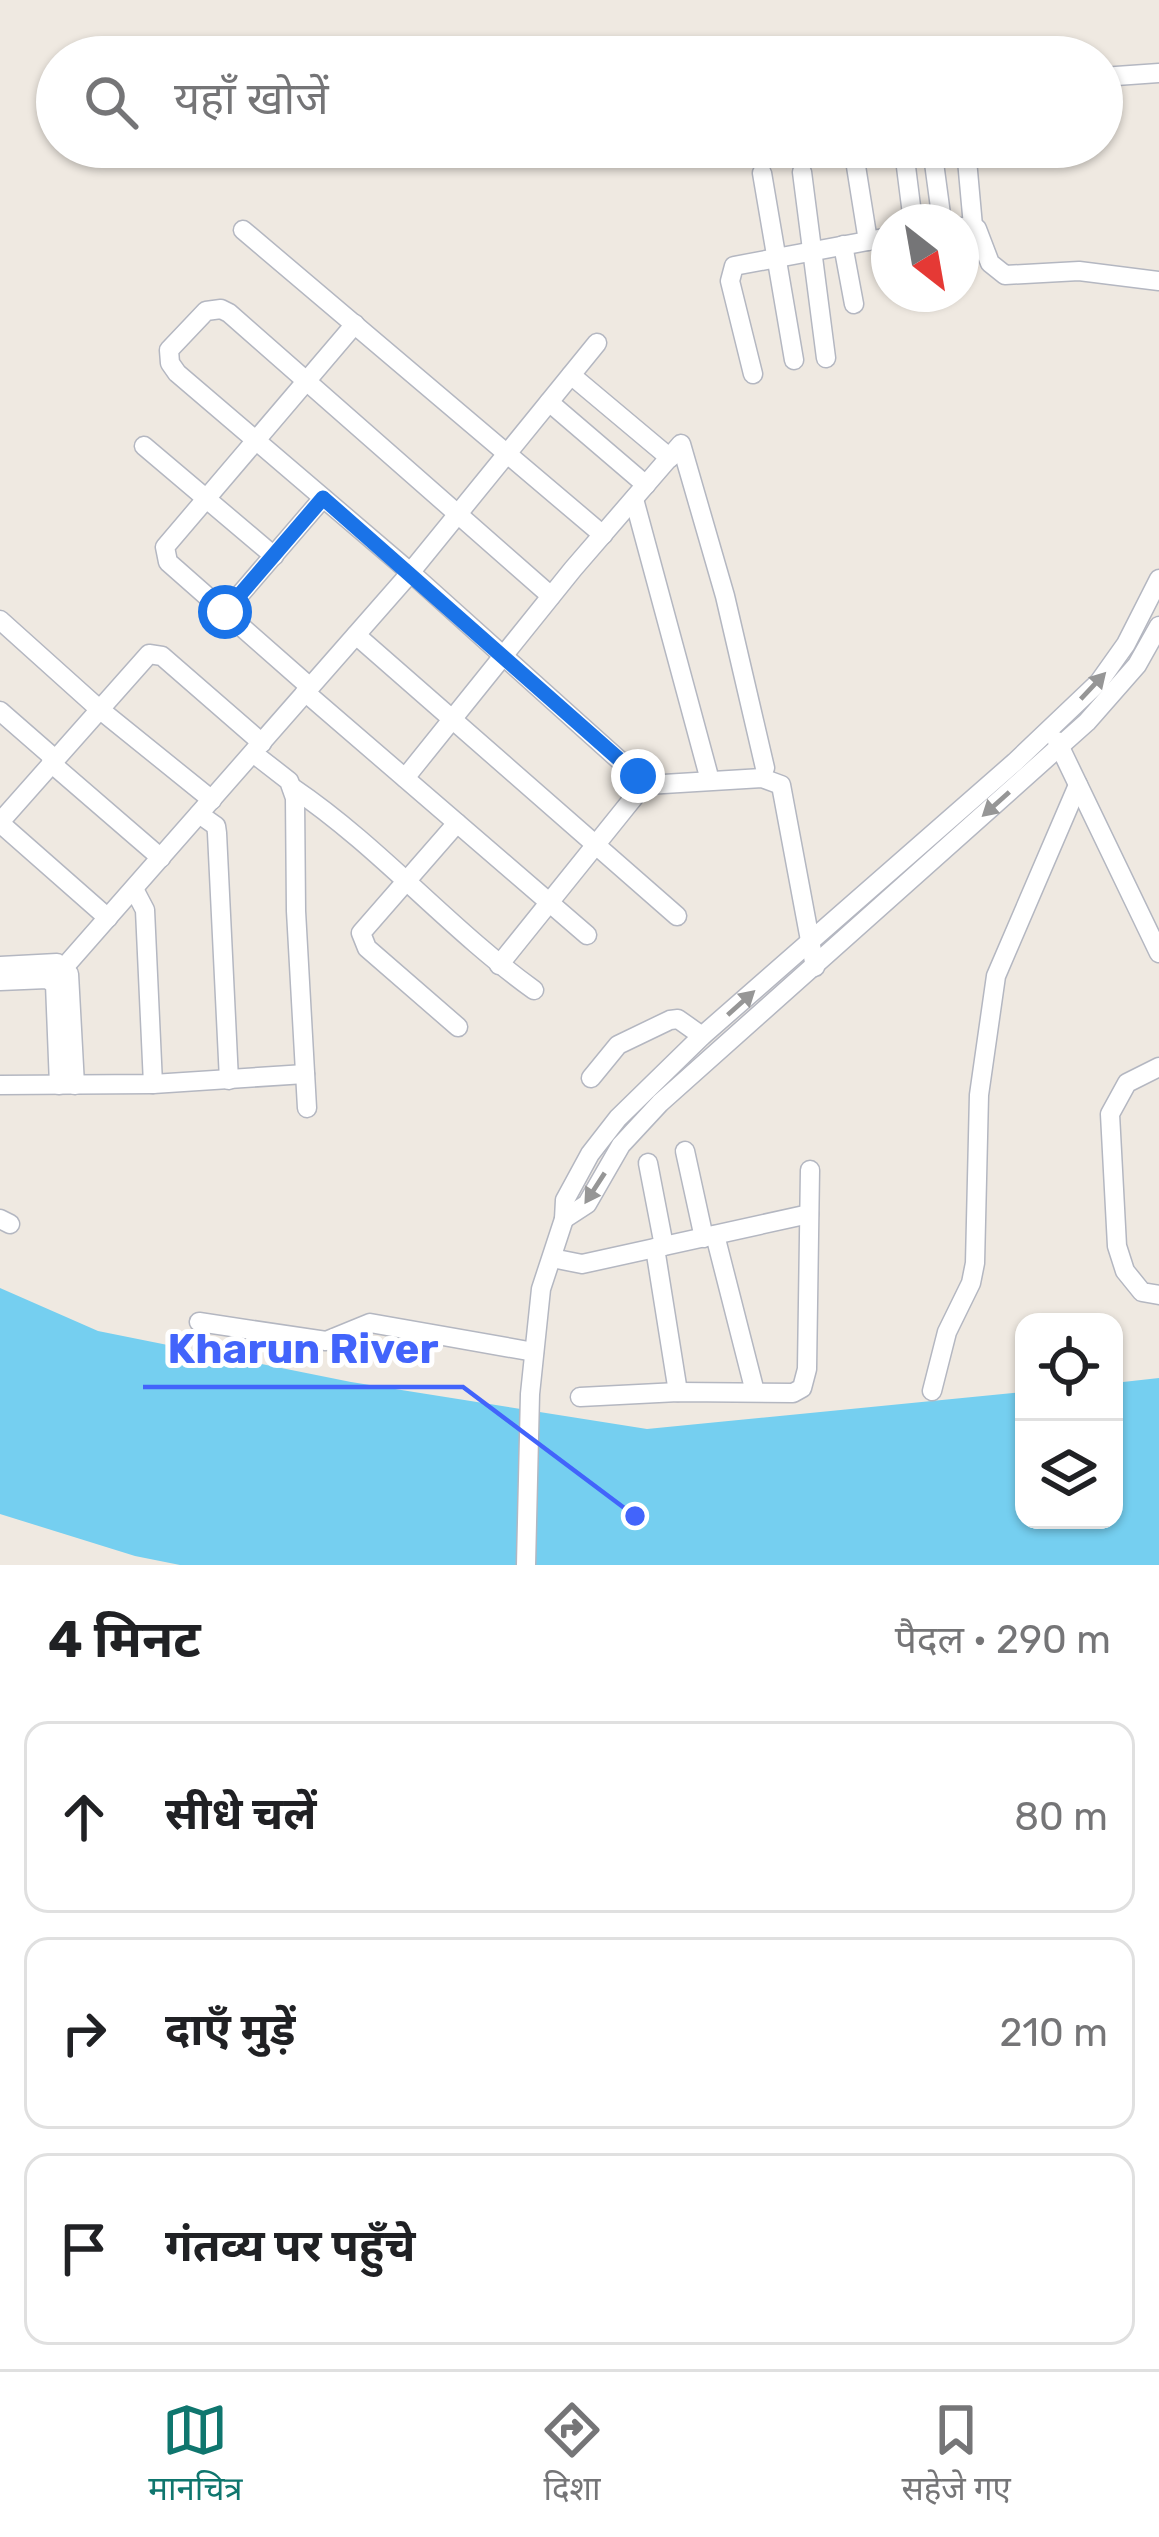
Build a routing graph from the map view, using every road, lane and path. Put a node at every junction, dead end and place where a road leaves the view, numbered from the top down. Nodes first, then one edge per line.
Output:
1 (1159, 73) edge
2 (1123, 76) edge
3 (856, 168) edge
4 (906, 168) edge
5 (935, 168) edge
6 (966, 168) edge
7 (802, 172) dead end
8 (762, 173) dead end
9 (911, 204) edge
10 (940, 204) edge
11 (967, 204) edge
12 (242, 230) dead end
13 (871, 240) edge
14 (868, 241) junction
15 (843, 245) junction
16 (979, 245) edge
17 (812, 250) junction
18 (775, 257) junction
19 (1159, 281) edge
20 (854, 304) dead end
21 (355, 324) junction
22 (597, 343) dead end
23 (826, 358) dead end
24 (794, 360) dead end
25 (753, 374) dead end
26 (571, 375) junction
27 (306, 380) junction
28 (549, 402) junction
29 (258, 442) junction
30 (145, 446) dead end
31 (506, 454) junction
32 (670, 458) junction
33 (640, 492) junction
34 (206, 498) junction
35 (323, 498) junction
36 (458, 514) junction
37 (602, 535) junction
38 (274, 556) junction
39 (410, 572) junction
40 (1159, 579) edge
41 (551, 596) junction
42 (1152, 605) edge
43 (225, 612) junction
44 (0, 620) edge
45 (1159, 626) edge
46 (356, 634) junction
47 (502, 657) junction
48 (308, 690) junction
49 (98, 709) junction
50 (0, 711) edge
51 (452, 719) junction
52 (1050, 728) junction
53 (1060, 746) junction
54 (257, 748) junction
55 (53, 761) junction
56 (765, 768) junction
57 (708, 773) junction
58 (404, 778) junction
59 (645, 779) junction
60 (1078, 785) junction
61 (293, 788) junction
62 (206, 807) junction
63 (1, 818) edge
64 (457, 824) junction
65 (597, 846) junction
66 (161, 858) junction
67 (407, 881) junction
68 (134, 889) junction
69 (549, 904) junction
70 (677, 916) dead end
71 (108, 918) junction
72 (587, 935) dead end
73 (814, 937) junction
74 (1159, 952) edge
75 (819, 963) junction
76 (499, 964) junction
77 (0, 966) edge
78 (59, 974) junction
79 (0, 982) edge
80 (534, 991) dead end
81 (458, 1027) dead end
82 (702, 1036) junction
83 (1159, 1067) edge
84 (304, 1074) junction
85 (591, 1078) dead end
86 (229, 1080) junction
87 (153, 1084) junction
88 (0, 1085) edge
89 (67, 1085) junction
90 (307, 1108) dead end
91 (626, 1125) junction
92 (685, 1151) dead end
93 (648, 1163) dead end
94 (810, 1170) dead end
95 (809, 1214) junction
96 (710, 1236) junction
97 (659, 1247) junction
98 (552, 1258) junction
99 (1159, 1295) edge
100 (199, 1322) dead end
101 (534, 1352) junction
102 (932, 1391) dead end
103 (678, 1392) junction
104 (755, 1392) junction
105 (580, 1397) dead end
106 (526, 1565) edge

1 - 2 street
3 - 14 street
4 - 9 street
5 - 10 street
6 - 11 street
7 - 17 street
8 - 18 street
12 - 21 street
13 - 14 street
14 - 15 street
15 - 17 street
15 - 20 street
16 - 19 street
17 - 18 street
17 - 23 street
18 - 24 street
18 - 25 street
21 - 27 street
21 - 31 street
22 - 26 street
26 - 28 street
26 - 32 street
27 - 29 street
27 - 29 street
27 - 36 street
28 - 31 street
28 - 33 street
29 - 34 street
29 - 35 street
30 - 34 street
31 - 36 street
31 - 37 street
32 - 33 street
32 - 56 street
33 - 37 street
33 - 57 street
34 - 38 street
34 - 43 street
35 - 38 street
35 - 39 street
36 - 39 street
36 - 41 street
37 - 41 street
38 - 43 street
39 - 46 street
39 - 47 street
40 - 42 street
41 - 47 street
52 -> 42 street
43 - 48 street
44 - 49 street
45 - 53 street
46 - 48 street
46 - 51 street
47 - 51 street
47 - 59 street
48 - 54 street
48 - 58 street
49 - 54 street
49 - 55 street
49 - 62 street
50 - 55 street
51 - 58 street
51 - 65 street
52 - 53 street
52 - 73 street
53 - 60 street
53 -> 75 street
54 - 61 street
54 - 62 street
55 - 63 street
55 - 66 street
56 - 57 street
56 - 73 street
57 - 59 street
58 - 64 street
59 - 65 street
59 - 73 street
60 - 74 street
60 - 102 street
61 - 67 street
61 - 84 street
62 - 66 street
62 - 86 street
63 - 71 street
64 - 67 street
64 - 69 street
65 - 69 street
65 - 70 street
66 - 68 street
67 - 76 street
67 - 81 street
68 - 71 street
68 - 87 street
69 - 72 street
69 - 76 street
71 - 78 street
73 - 75 street
82 -> 73 street
75 - 91 street
76 - 80 street
77 - 78 street
78 - 79 street
78 - 89 street
82 - 85 street
82 - 91 street
83 - 99 street
84 - 86 street
84 - 90 street
86 - 87 street
87 - 89 street
88 - 89 street
91 - 98 street
92 - 96 street
93 - 97 street
94 - 95 street
95 - 96 street
95 - 104 street
96 - 97 street
96 - 104 street
97 - 98 street
97 - 103 street
98 - 101 street
100 - 101 street
101 - 106 street
103 - 104 street
103 - 105 street

